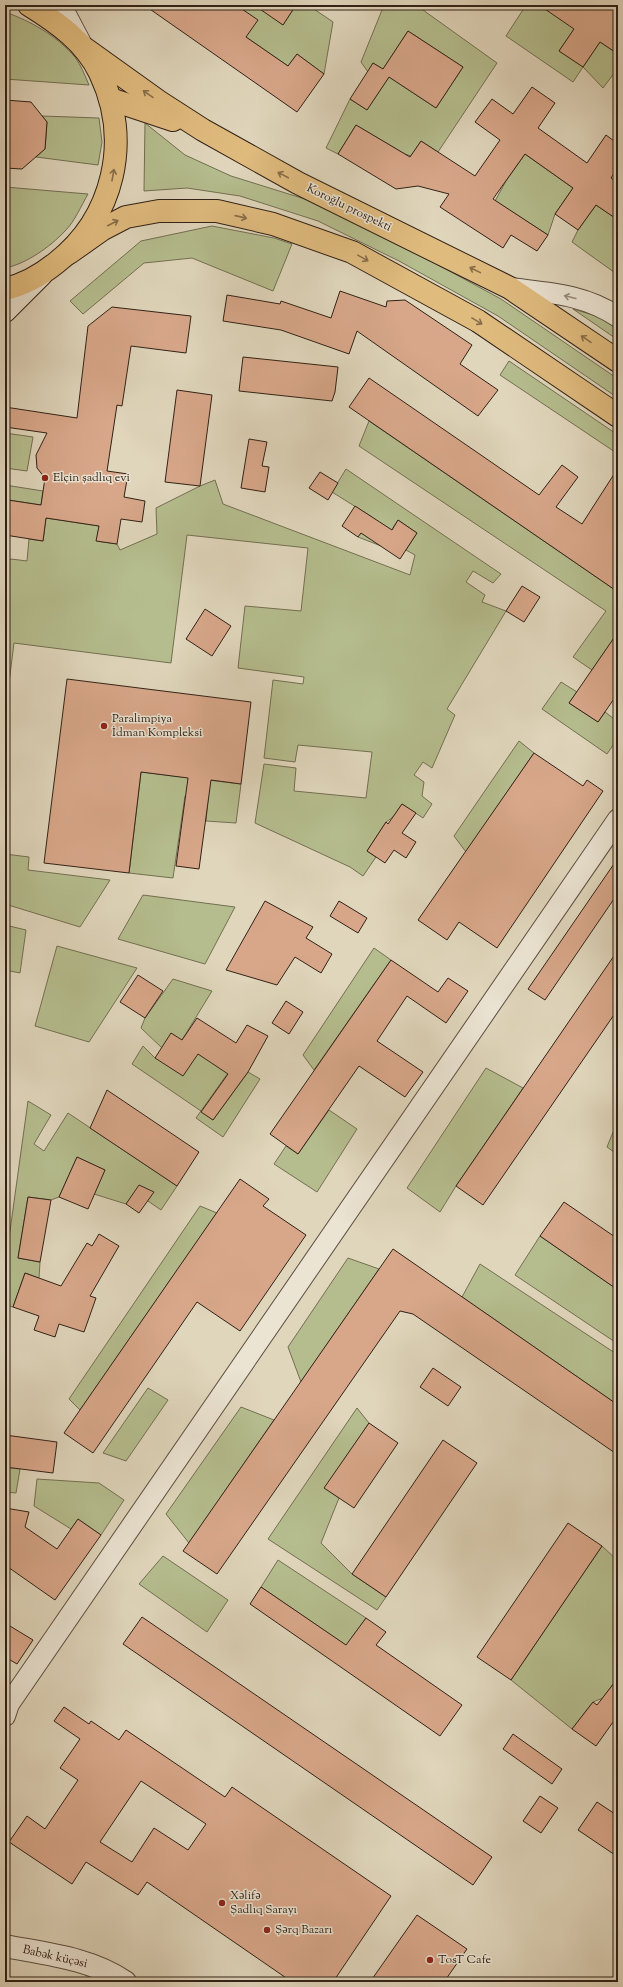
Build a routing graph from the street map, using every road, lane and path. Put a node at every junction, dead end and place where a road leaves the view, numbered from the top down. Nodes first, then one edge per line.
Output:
1 (29, 5) edge
2 (61, 5) edge
3 (84, 48) junction
4 (110, 99) junction
5 (203, 130) junction
6 (69, 253) junction
7 (44, 272) junction
8 (510, 288) junction
9 (5, 289) edge
10 (5, 311) edge
11 (618, 317) edge
12 (618, 361) edge
13 (618, 416) edge
14 (618, 819) edge
15 (5, 1716) edge
16 (5, 1946) edge
17 (125, 1982) edge

1 - 3 main road
2 - 3 street
3 - 4 main road
5 -> 3 main road, Koroğlu prospekti
4 - 5 main road
6 -> 4 main road
8 -> 5 main road, Koroğlu prospekti
6 - 7 main road
6 -> 13 main road
7 - 9 main road
7 - 10 street
11 -> 8 street
12 -> 8 main road, Koroğlu prospekti
14 - 15 street
16 - 17 street, Babək küçəsi

